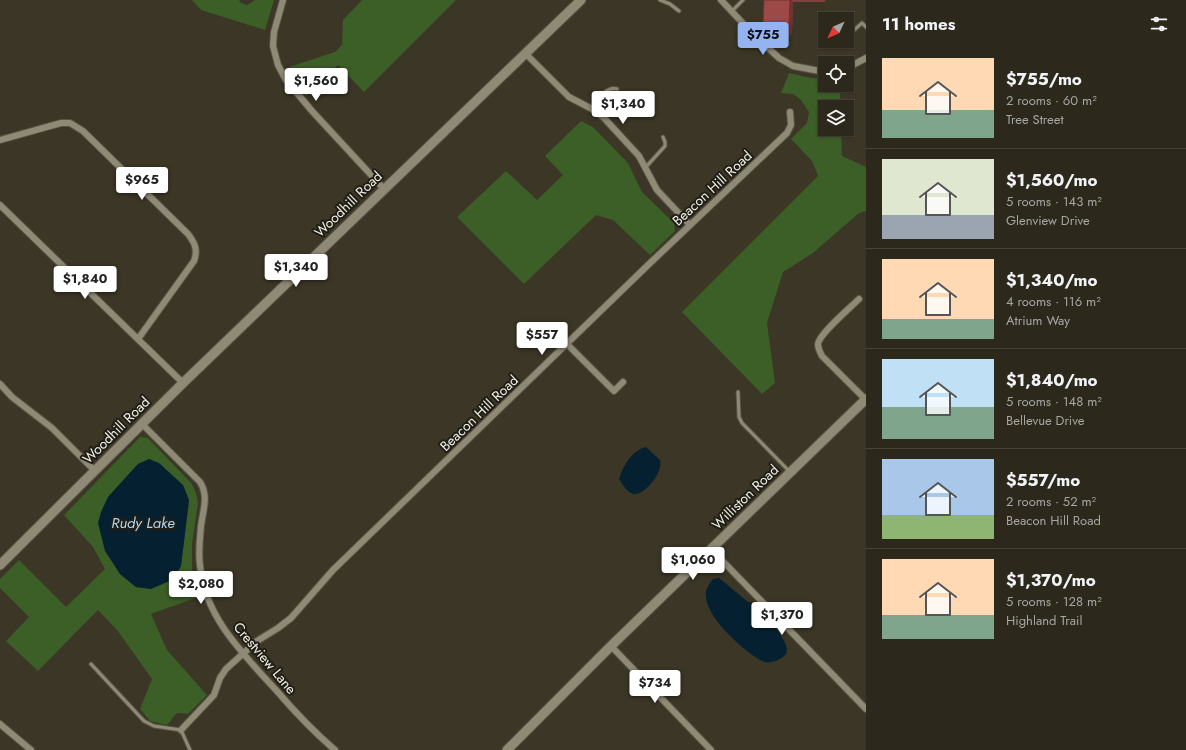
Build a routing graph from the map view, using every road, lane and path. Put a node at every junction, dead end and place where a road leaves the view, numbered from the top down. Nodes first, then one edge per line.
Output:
1 (283, 0) edge
2 (581, 0) edge
3 (660, 0) edge
4 (721, 0) edge
5 (743, 0) edge
6 (679, 11) dead end
7 (732, 11) junction
8 (866, 19) edge
9 (862, 23) junction
10 (866, 27) edge
11 (854, 30) edge
12 (526, 53) junction
13 (866, 58) edge
14 (854, 64) edge
15 (818, 71) edge
16 (617, 88) dead end
17 (591, 108) junction
18 (790, 112) dead end
19 (664, 137) dead end
20 (0, 140) edge
21 (645, 168) junction
22 (384, 189) junction
23 (0, 204) edge
24 (690, 225) junction
25 (859, 299) dead end
26 (138, 339) junction
27 (567, 344) junction
28 (623, 382) dead end
29 (183, 383) junction
30 (0, 384) edge
31 (738, 392) dead end
32 (866, 399) edge
33 (142, 424) junction
34 (94, 470) junction
35 (790, 472) junction
36 (711, 549) junction
37 (0, 564) edge
38 (611, 646) junction
39 (243, 653) junction
40 (91, 664) dead end
41 (866, 709) edge
42 (0, 724) edge
43 (181, 730) junction
44 (31, 750) edge
45 (190, 750) edge
46 (336, 750) edge
47 (507, 750) edge
48 (711, 750) edge

1 - 22 street
2 - 12 street, Woodhill Road
3 - 6 lane
4 - 7 street
5 - 7 lane
7 - 15 street
8 - 9 lane
9 - 10 lane
9 - 11 lane
12 - 17 street
12 - 22 street, Woodhill Road
13 - 14 street
16 - 17 lane
17 - 21 street
18 - 24 street, Beacon Hill Road
19 - 21 lane
20 - 26 street
21 - 24 street
22 - 29 street, Woodhill Road
23 - 26 street
24 - 27 street, Beacon Hill Road
25 - 32 street
26 - 29 street
27 - 28 street
27 - 39 street, Beacon Hill Road
29 - 33 street, Woodhill Road
30 - 34 street
31 - 35 lane
32 - 35 street, Williston Road
33 - 34 street, Woodhill Road
33 - 39 street, Crestview Lane
34 - 37 street, Woodhill Road
35 - 36 street, Williston Road
36 - 38 street, Williston Road
36 - 41 street
38 - 47 street, Williston Road
38 - 48 street
39 - 43 street, Beacon Hill Road
39 - 46 street, Crestview Lane
40 - 43 lane
42 - 44 street
43 - 45 lane

